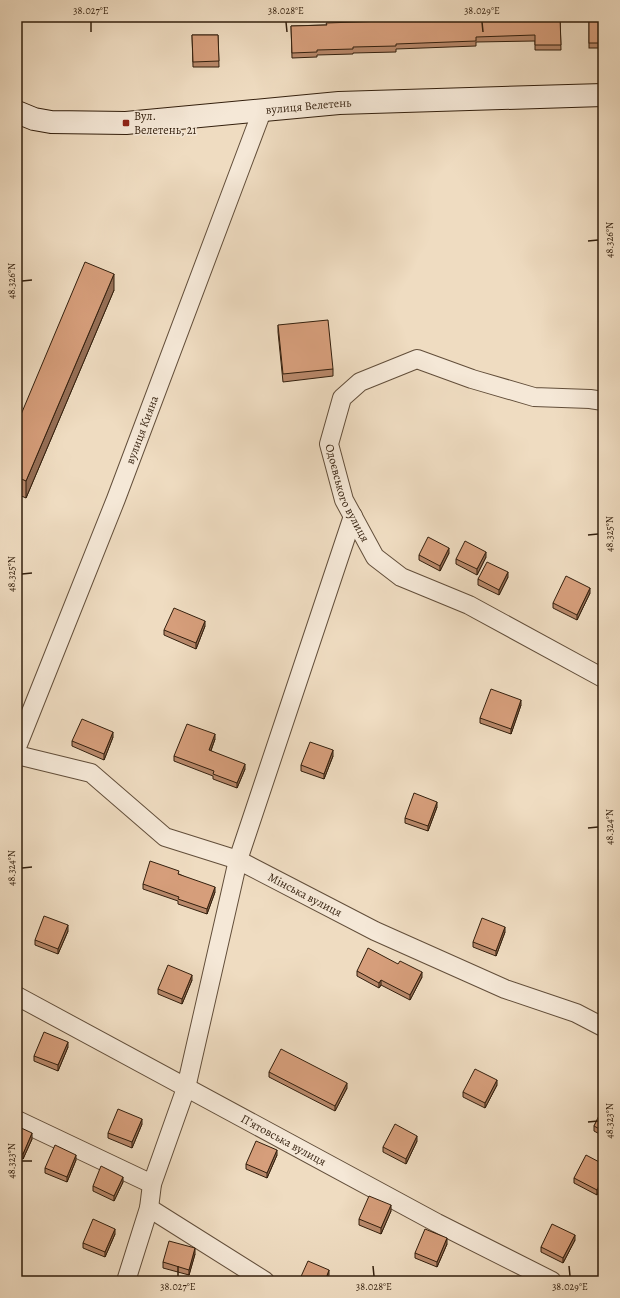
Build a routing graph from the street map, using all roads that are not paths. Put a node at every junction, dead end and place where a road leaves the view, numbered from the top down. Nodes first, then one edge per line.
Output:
1 (603, 95) edge
2 (262, 111) junction
3 (17, 112) edge
4 (603, 401) edge
5 (353, 516) junction
6 (603, 678) edge
7 (17, 747) edge
8 (17, 755) edge
9 (238, 860) junction
10 (17, 996) edge
11 (603, 1027) edge
12 (186, 1088) junction
13 (17, 1120) edge
14 (152, 1184) junction
15 (149, 1208) junction
16 (126, 1281) edge
17 (265, 1281) edge
18 (552, 1281) edge

1 - 2 street, вулиця Велетень
2 - 3 street, вулиця Велетень
2 - 7 street, вулиця Кияна
4 - 5 street, Одоєвського вулиця
5 - 6 street, Одоєвського вулиця
5 - 9 street
8 - 9 street, Мінська вулиця
9 - 11 street, Мінська вулиця
9 - 12 street
10 - 12 street, П’ятовська вулиця
12 - 14 street
12 - 18 street, П’ятовська вулиця
13 - 14 street
14 - 15 street
15 - 16 street
15 - 17 street

